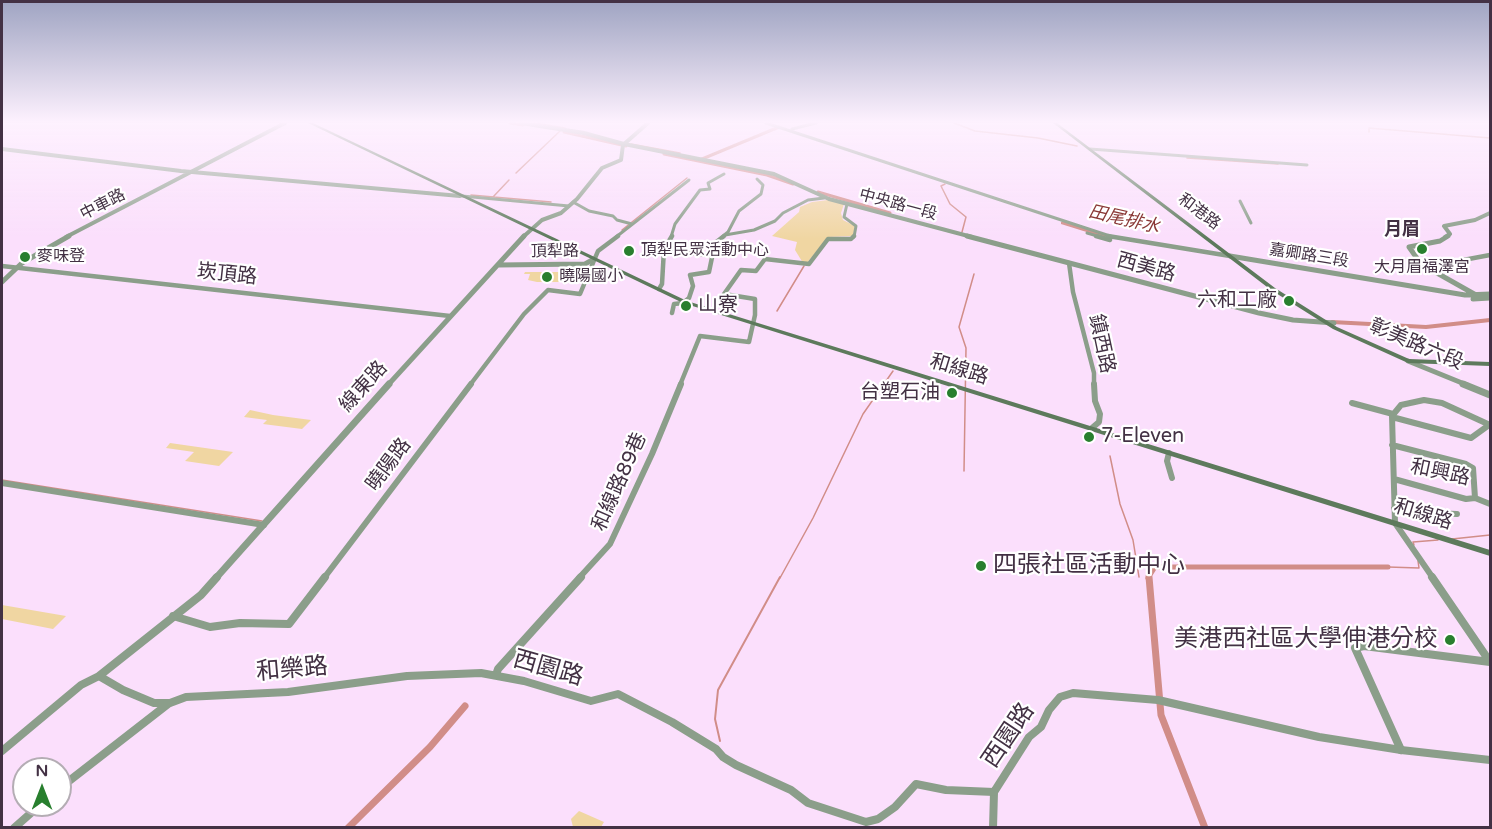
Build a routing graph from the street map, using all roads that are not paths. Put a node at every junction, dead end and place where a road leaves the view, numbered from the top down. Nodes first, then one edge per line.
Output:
1 (106, 162) edge
2 (211, 162) edge
3 (388, 162) edge
4 (617, 162) edge
5 (712, 162) edge
6 (884, 162) edge
7 (1109, 162) edge
8 (1241, 162) edge
9 (1307, 165) dead end
10 (191, 172) junction
11 (724, 174) dead end
12 (757, 179) dead end
13 (689, 180) dead end
14 (930, 180) dead end
15 (460, 196) junction
16 (824, 198) dead end
17 (1240, 201) dead end
18 (571, 204) junction
19 (847, 204) junction
20 (1491, 213) edge
21 (1251, 223) dead end
22 (632, 224) junction
23 (531, 229) junction
24 (952, 232) joint
25 (723, 236) junction
26 (1112, 239) junction
27 (666, 247) junction
28 (711, 255) junction
29 (1491, 255) edge
30 (594, 259) junction
31 (1236, 259) junction
32 (1069, 263) junction
33 (498, 265) junction
34 (2, 266) edge
35 (1426, 267) junction
36 (15, 268) junction
37 (2, 282) edge
38 (659, 289) junction
39 (1486, 298) edge
40 (685, 302) junction
41 (672, 313) dead end
42 (450, 316) junction
43 (1329, 322) junction
44 (753, 323) junction
45 (1371, 343) junction
46 (1416, 360) junction
47 (1408, 361) junction
48 (1491, 363) edge
49 (1491, 393) edge
50 (1352, 403) dead end
51 (1393, 416) junction
52 (1490, 425) edge
53 (1092, 428) junction
54 (1392, 445) junction
55 (1168, 453) junction
56 (1172, 478) dead end
57 (1394, 479) junction
58 (2, 483) edge
59 (1475, 498) junction
60 (1491, 504) edge
61 (1394, 508) junction
62 (1457, 514) dead end
63 (1395, 523) junction
64 (264, 525) junction
65 (1491, 553) edge
66 (173, 616) junction
67 (1490, 662) edge
68 (496, 675) junction
69 (99, 676) junction
70 (170, 703) junction
71 (1401, 750) junction
72 (2, 751) edge
73 (1491, 760) edge
74 (72, 779) edge
75 (994, 792) junction
76 (26, 817) edge
77 (14, 828) edge
78 (993, 828) edge

1 - 10 street
2 - 10 street, 中車路
3 - 15 main road, 和線路
4 - 18 street, 線東路
5 - 19 street, 中央路一段
6 - 26 street
7 - 31 main road, 和港路
8 - 9 street
10 - 15 street
10 - 36 street, 中車路
11 - 27 street
12 - 25 street
13 - 22 street, 頂犁路
14 - 26 street
15 - 18 street
15 - 23 main road, 和線路
16 - 25 street
17 - 21 street
18 - 22 street
18 - 23 street, 線東路
19 - 24 street, 中央路一段
19 - 44 street
20 - 35 street
22 - 30 street, 頂犁路
23 - 30 main road, 和線路
23 - 33 street, 線東路
24 - 32 street, 西美路
25 - 28 street
26 - 31 street
27 - 28 street
27 - 38 street
28 - 40 street
29 - 35 street
30 - 33 street, 頂犁路
30 - 38 main road, 和線路
30 - 66 street, 曉陽路
31 - 39 street, 嘉卿路三段
31 - 43 main road, 和港路
32 - 43 street, 西美路
32 - 53 street, 鎮西路
33 - 42 street, 線東路
34 - 36 street, 崁頂路
35 - 39 street
36 - 37 street, 中車路
36 - 42 street, 崁頂路
38 - 40 main road, 和線路
40 - 41 street
40 - 44 main road, 和線路
42 - 64 street, 線東路
43 - 45 main road, 彰美路六段
44 - 53 main road, 和線路
44 - 68 street, 和線路89巷
45 - 46 main road, 彰美路六段
45 - 47 main road, 彰美路六段
46 - 47 main road
46 - 48 main road
46 - 49 street, 彰美路六段
47 - 49 street, 彰美路六段
50 - 51 street
51 - 52 street
51 - 52 street
51 - 54 street
53 - 55 main road, 和線路
54 - 57 street
54 - 59 street, 和興路
55 - 56 street
55 - 63 main road, 和線路
57 - 59 street, 和興路
57 - 61 street
58 - 64 street
59 - 60 street
61 - 62 street
61 - 63 street
63 - 65 main road, 和線路
63 - 67 street
64 - 66 street, 線東路
66 - 69 street, 線東路
67 - 71 street
68 - 70 street, 和樂路
68 - 75 street, 西園路
69 - 70 street, 和樂路
69 - 72 street, 線東路
70 - 74 street
71 - 73 street, 西園路
71 - 75 street, 西園路
75 - 78 street
76 - 77 street

